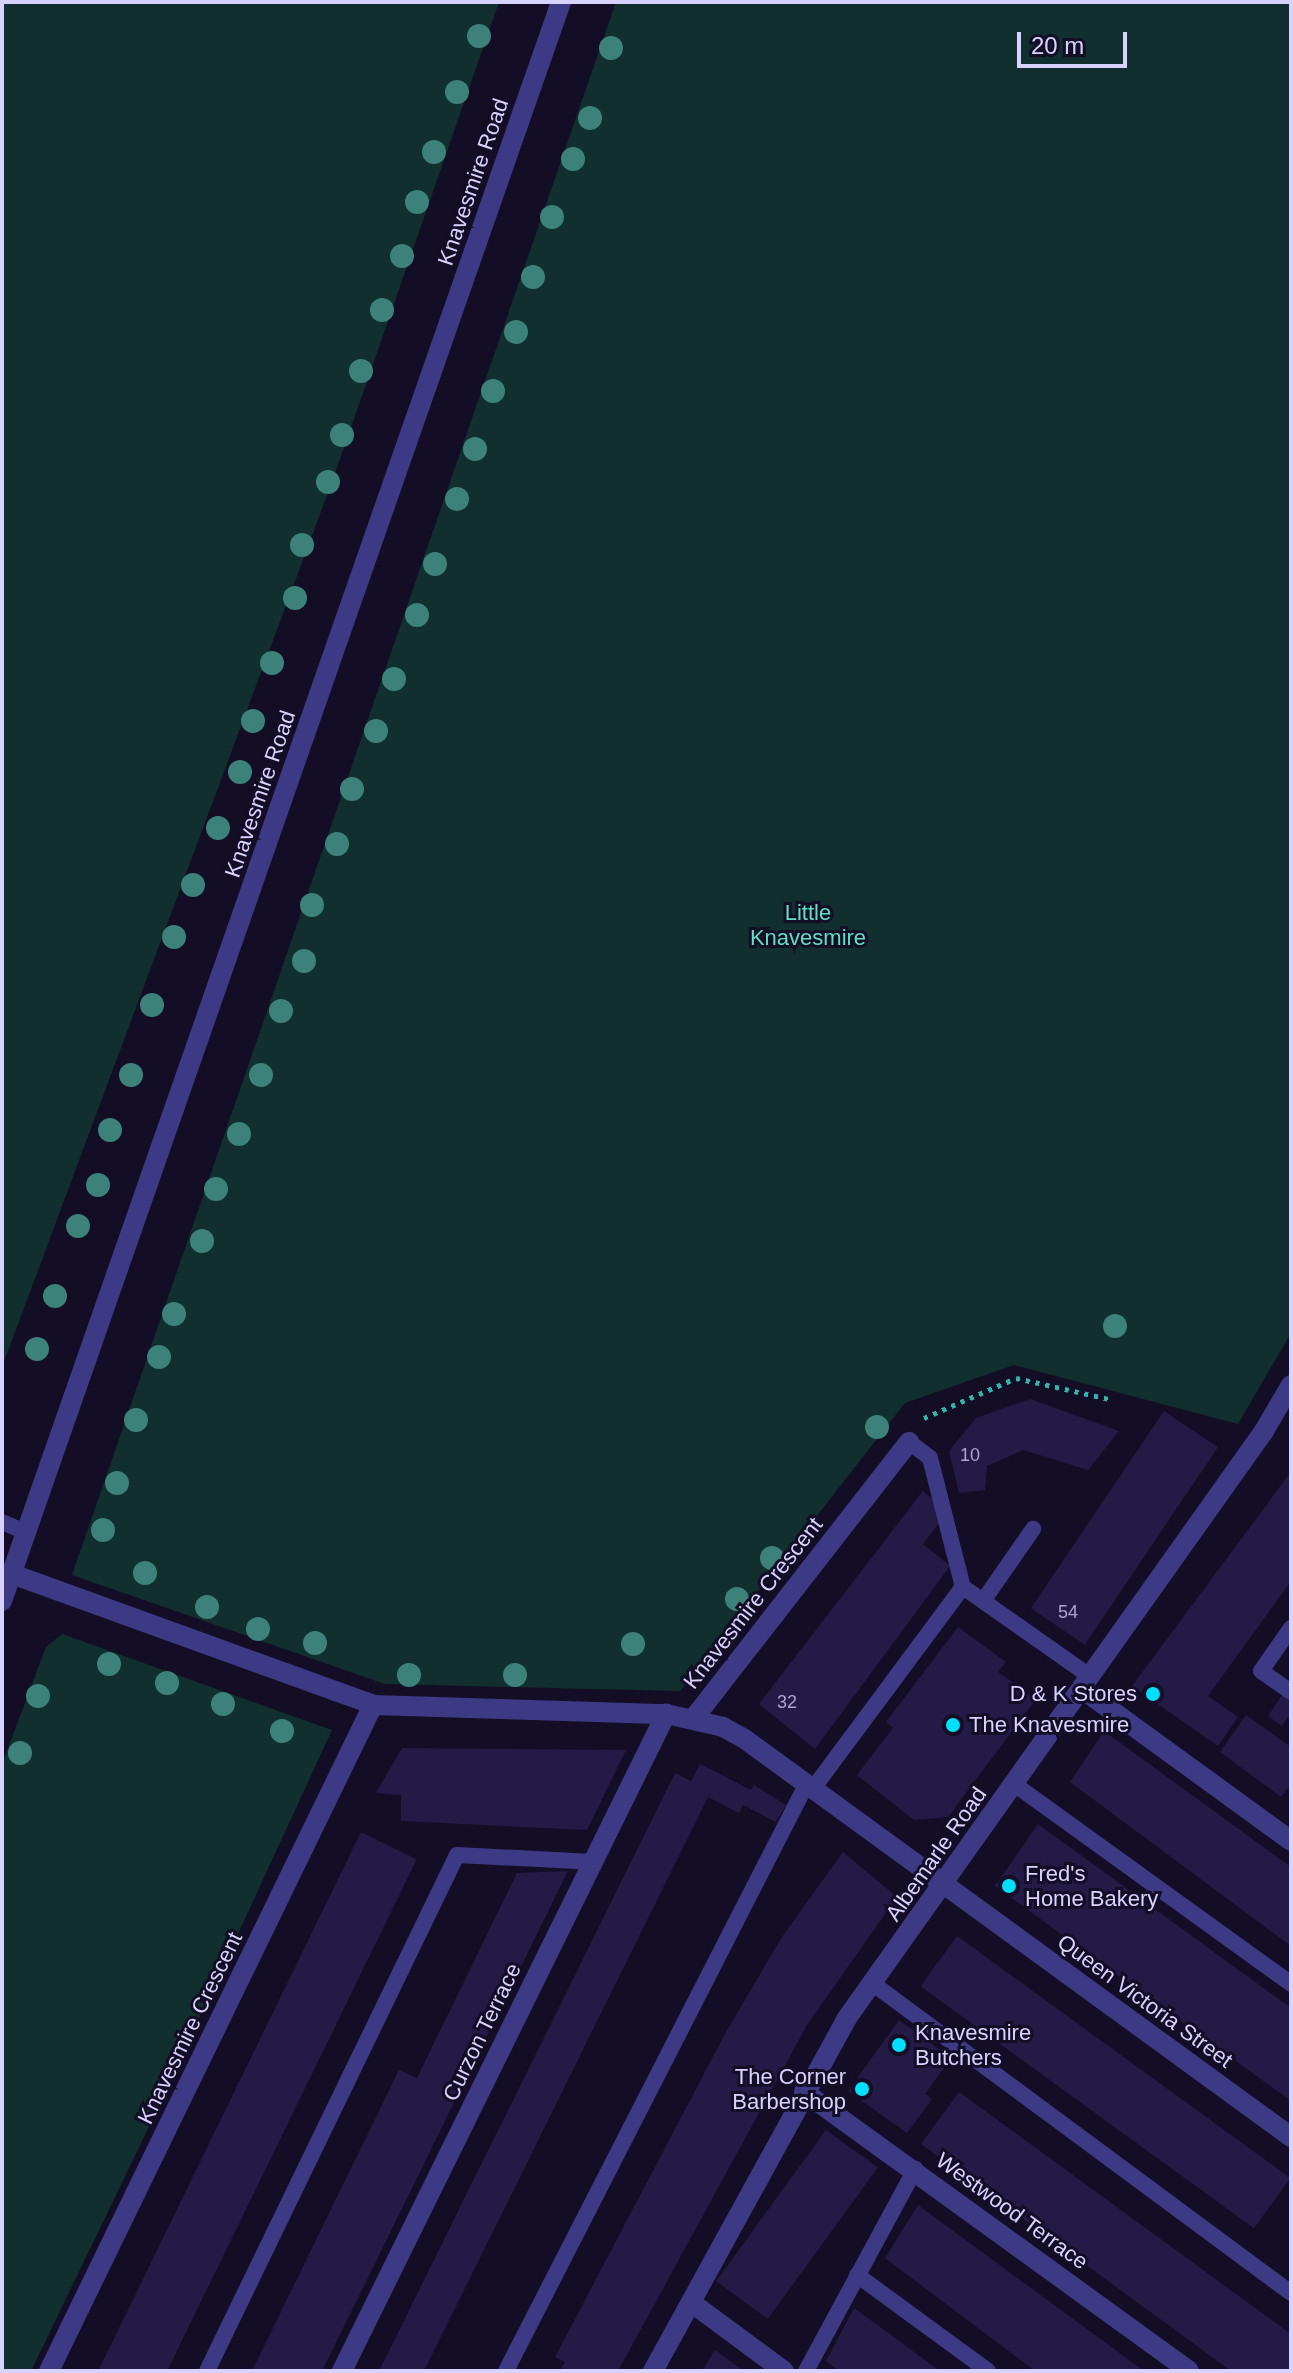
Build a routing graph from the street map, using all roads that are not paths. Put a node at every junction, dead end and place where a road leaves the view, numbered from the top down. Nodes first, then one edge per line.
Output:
1 (561, 2) edge
2 (1291, 1385) edge
3 (909, 1442) joint
4 (2, 1522) edge
5 (1033, 1529) dead end
6 (28, 1533) junction
7 (12, 1574) junction
8 (963, 1587) junction
9 (2, 1601) edge
10 (983, 1601) junction
11 (1291, 1628) edge
12 (1086, 1683) junction
13 (1291, 1692) edge
14 (373, 1705) junction
15 (666, 1714) junction
16 (694, 1718) junction
17 (1014, 1784) junction
18 (809, 1788) junction
19 (1289, 1835) edge
20 (593, 1862) junction
21 (945, 1884) junction
22 (872, 1983) junction
23 (1291, 1984) edge
24 (804, 2092) junction
25 (1291, 2137) edge
26 (915, 2169) junction
27 (857, 2275) junction
28 (1291, 2293) edge
29 (692, 2303) junction
30 (49, 2371) edge
31 (207, 2371) edge
32 (342, 2371) edge
33 (506, 2371) edge
34 (653, 2371) edge
35 (784, 2371) edge
36 (806, 2371) edge
37 (988, 2371) edge
38 (1189, 2371) edge

1 - 6 street, Knavesmire Road
2 - 12 street, Albemarle Road
3 - 8 lane
3 - 16 street, Knavesmire Crescent
4 - 6 lane
5 - 10 lane
6 - 7 street, Knavesmire Road
7 - 9 street, Knavesmire Road
7 - 14 street, Knavesmire Crescent
8 - 10 lane
8 - 18 lane
10 - 12 lane
11 - 13 lane
12 - 17 street, Albemarle Road
12 - 19 street
14 - 15 street, Knavesmire Crescent
14 - 30 street, Knavesmire Crescent
15 - 16 street, Knavesmire Crescent
15 - 20 street, Curzon Terrace
16 - 18 street, Queen Victoria Street
17 - 21 street, Albemarle Road
17 - 23 lane
18 - 21 street, Queen Victoria Street
18 - 33 lane
20 - 31 lane
20 - 32 street, Curzon Terrace
21 - 22 street, Albemarle Road
21 - 25 street, Queen Victoria Street
22 - 24 street, Albemarle Road
22 - 28 lane
24 - 26 street, Westwood Terrace
24 - 29 street, Albemarle Road
26 - 27 lane
26 - 38 street, Westwood Terrace
27 - 36 lane
27 - 37 lane
29 - 34 street, Albemarle Road
29 - 35 street

